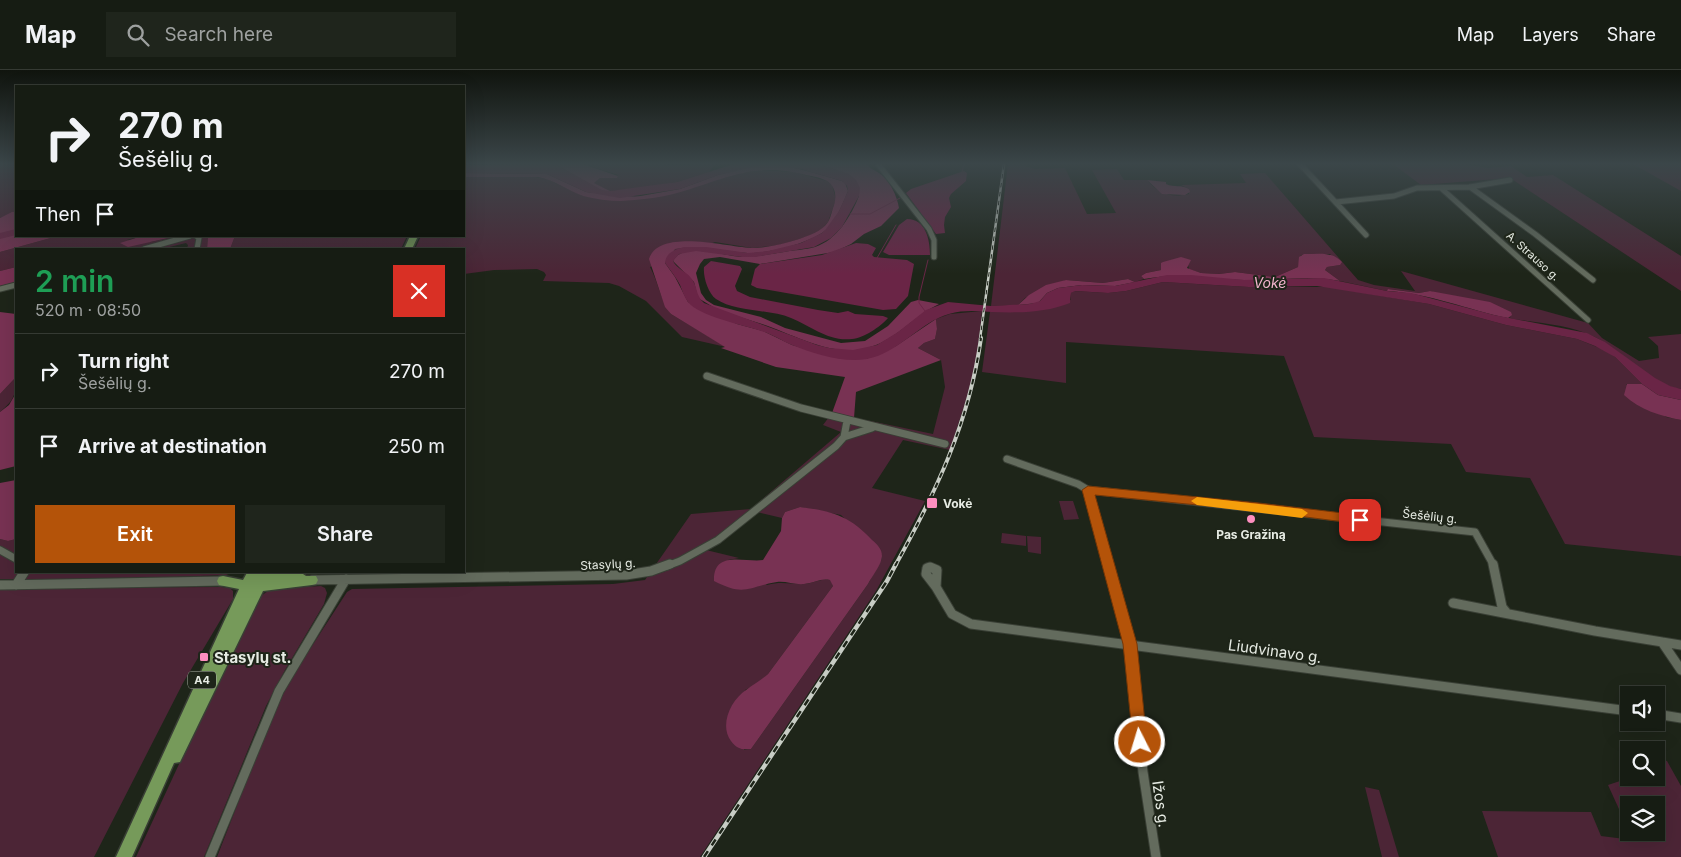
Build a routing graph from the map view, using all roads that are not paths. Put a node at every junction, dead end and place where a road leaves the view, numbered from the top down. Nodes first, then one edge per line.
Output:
1 (906, 201) edge
2 (1348, 201) edge
3 (1455, 201) edge
4 (1489, 201) edge
5 (1336, 202) joint
6 (1366, 235) dead end
7 (186, 237) edge
8 (148, 248) edge
9 (934, 257) dead end
10 (1593, 280) dead end
11 (15, 285) edge
12 (0, 289) edge
13 (1588, 320) dead end
14 (707, 376) dead end
15 (847, 421) junction
16 (875, 427) junction
17 (844, 437) junction
18 (945, 444) dead end
19 (1007, 459) dead end
20 (1088, 490) junction
21 (0, 550) edge
22 (15, 558) edge
23 (24, 573) edge
24 (256, 578) edge
25 (346, 579) junction
26 (312, 580) joint
27 (223, 581) joint
28 (0, 585) edge
29 (16, 585) junction
30 (936, 586) dead end
31 (1453, 603) dead end
32 (1506, 612) junction
33 (1662, 642) junction
34 (1130, 644) junction
35 (1681, 645) edge
36 (1681, 670) edge
37 (1620, 710) edge
38 (1665, 715) edge
39 (1681, 718) edge
40 (124, 857) edge
41 (210, 857) edge
42 (1156, 857) edge

1 - 9 street
2 - 5 street
3 - 13 street, A. Strauso g.
4 - 10 street
5 - 6 street
7 - 8 street
11 - 12 street
14 - 15 street
15 - 16 street
15 - 17 street
16 - 17 street
16 - 18 street
17 - 25 street, Stasylų g.
19 - 20 street
20 - 32 street, Šešėlių g.
20 - 34 street, Ižos g.
21 - 22 street
23 - 29 street
24 - 26 highway
24 - 27 highway
24 - 40 highway, A4
25 - 26 street, Stasylų g.
25 - 41 street
27 - 29 street
28 - 29 street
30 - 34 street, Liudvinavo g.
31 - 32 street
32 - 33 street
33 - 35 street
33 - 36 street
34 - 37 street, Liudvinavo g.
34 - 42 street, Ižos g.
38 - 39 street

